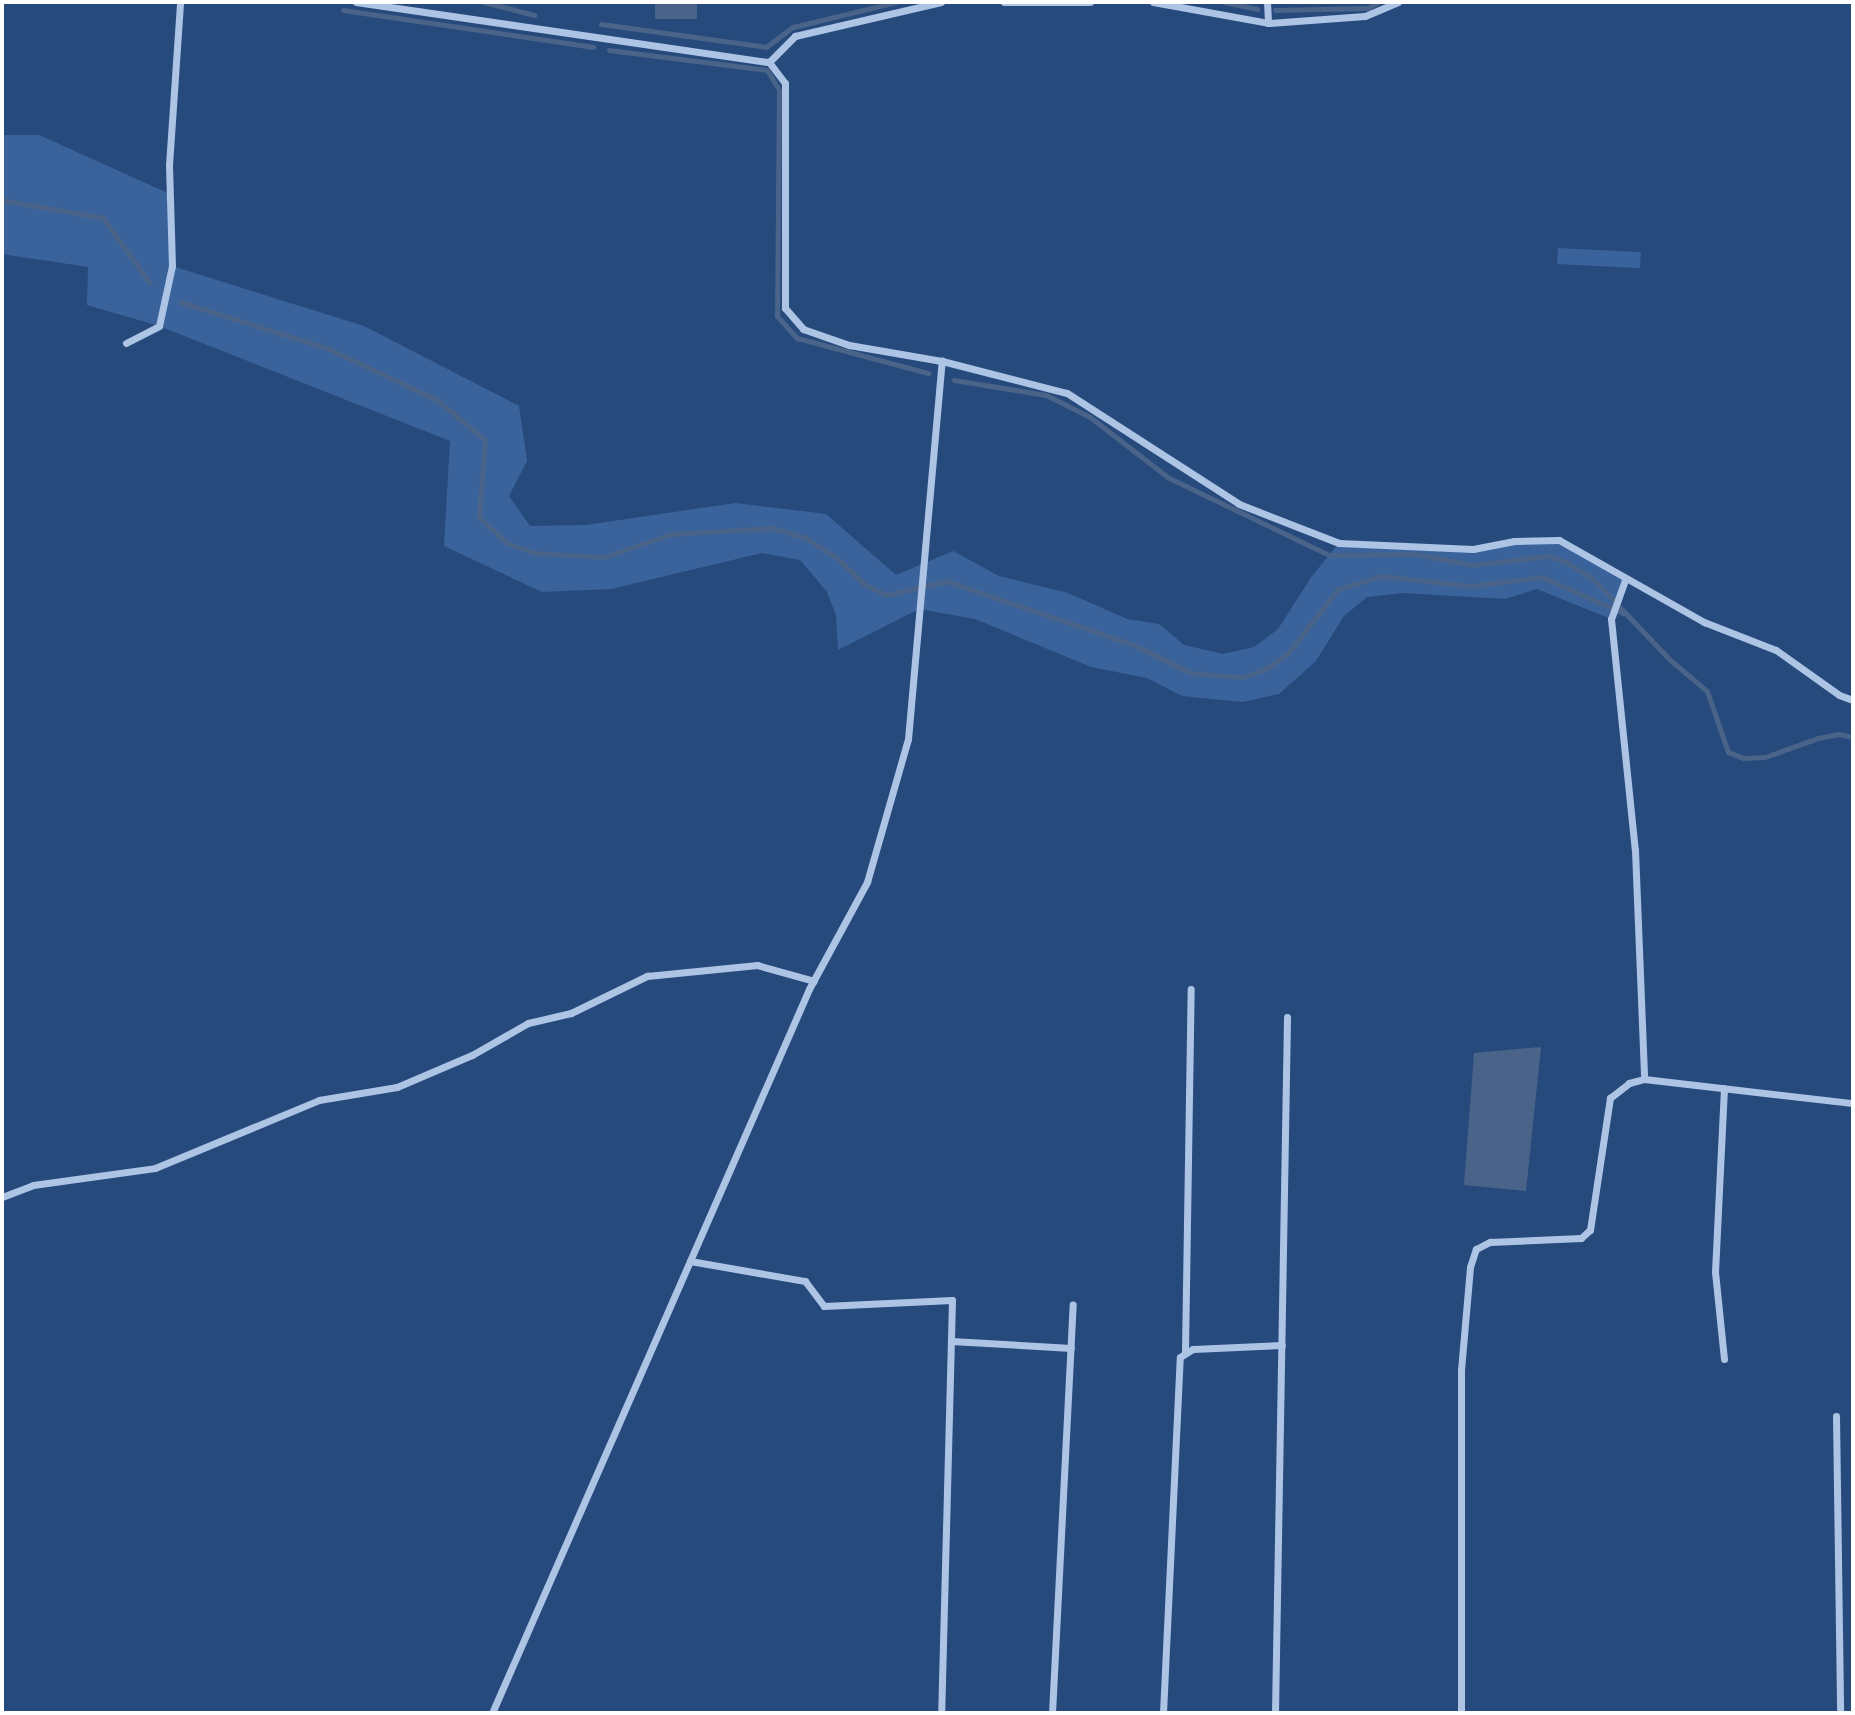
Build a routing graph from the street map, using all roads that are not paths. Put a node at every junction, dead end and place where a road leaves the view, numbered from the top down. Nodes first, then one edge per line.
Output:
1 (180, 2) edge
2 (356, 2) edge
3 (941, 2) edge
4 (1004, 2) edge
5 (1090, 2) edge
6 (1153, 2) edge
7 (1267, 2) edge
8 (1398, 2) edge
9 (1268, 23) junction
10 (769, 62) junction
11 (126, 343) dead end
12 (942, 361) junction
13 (1625, 580) junction
14 (1853, 700) edge
15 (814, 981) junction
16 (1191, 989) dead end
17 (1287, 1017) dead end
18 (1644, 1079) junction
19 (1724, 1088) junction
20 (1853, 1103) edge
21 (2, 1197) edge
22 (690, 1261) junction
23 (1073, 1305) dead end
24 (951, 1341) junction
25 (1282, 1345) junction
26 (1071, 1348) junction
27 (1185, 1352) junction
28 (1724, 1359) dead end
29 (1836, 1416) dead end
30 (492, 1713) edge
31 (941, 1713) edge
32 (1052, 1713) edge
33 (1163, 1713) edge
34 (1275, 1713) edge
35 (1461, 1713) edge
36 (1840, 1713) edge

1 - 11 street
2 - 10 street
3 - 10 street
4 - 5 street
6 - 9 street
7 - 9 street
8 - 9 street
10 - 12 street
12 - 13 street
12 - 15 street
13 - 14 street
13 - 18 street
15 - 21 street
15 - 22 street
16 - 27 street
17 - 25 street
18 - 19 street
18 - 35 street
19 - 20 street
19 - 28 street
22 - 24 street
22 - 30 street
23 - 26 street
24 - 26 street
24 - 31 street
25 - 27 street
25 - 34 street
26 - 32 street
27 - 33 street
29 - 36 street

